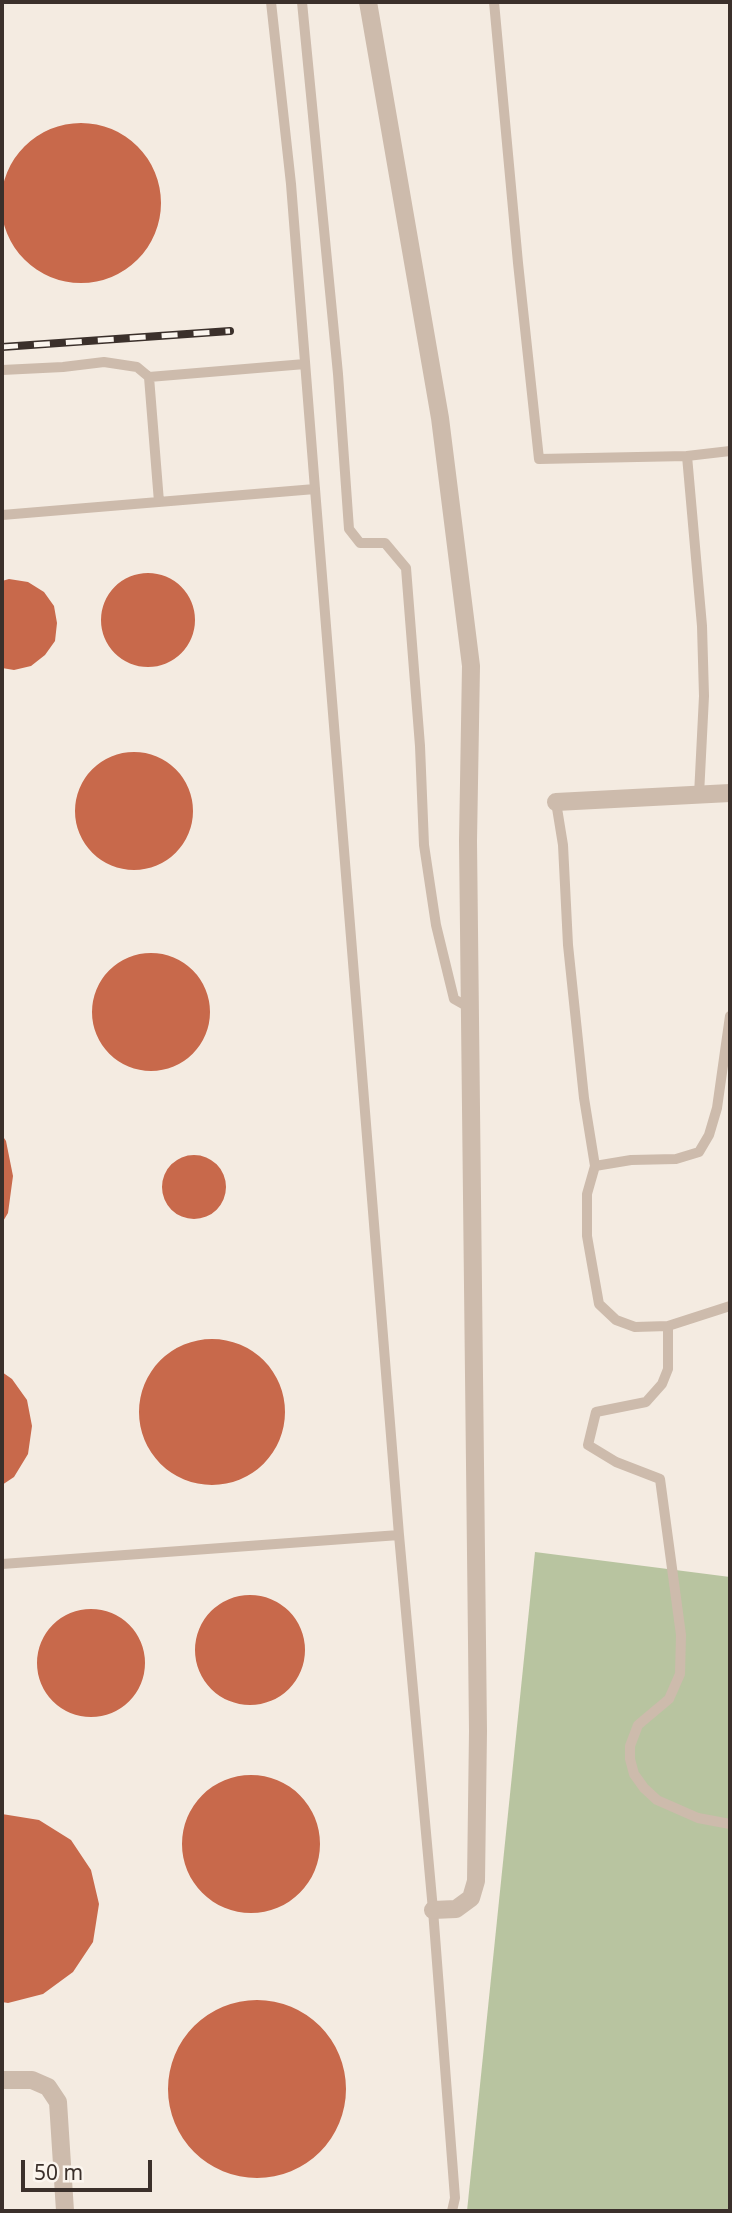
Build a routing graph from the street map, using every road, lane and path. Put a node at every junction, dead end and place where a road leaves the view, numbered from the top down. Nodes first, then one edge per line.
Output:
1 (271, 2) edge
2 (302, 2) edge
3 (368, 2) edge
4 (494, 2) edge
5 (306, 364) junction
6 (2, 370) edge
7 (149, 377) junction
8 (730, 451) edge
9 (687, 456) junction
10 (315, 489) junction
11 (159, 502) junction
12 (2, 515) edge
13 (730, 793) edge
14 (699, 795) junction
15 (556, 802) joint
16 (470, 1008) junction
17 (730, 1016) edge
18 (595, 1166) junction
19 (730, 1306) edge
20 (668, 1326) junction
21 (399, 1535) junction
22 (2, 1564) edge
23 (730, 1824) edge
24 (433, 1910) junction
25 (2, 2080) edge
26 (65, 2211) edge
27 (453, 2211) edge

1 - 5 lane
2 - 16 lane
3 - 16 street
4 - 9 lane
5 - 7 lane
5 - 10 lane
6 - 7 lane
7 - 11 lane
8 - 9 lane
9 - 14 lane
10 - 11 lane
10 - 21 lane
11 - 12 lane
13 - 14 street
14 - 15 street
15 - 18 lane
16 - 24 street
17 - 18 lane
18 - 20 lane
19 - 20 lane
20 - 23 lane
21 - 22 lane
21 - 24 lane
24 - 27 lane
25 - 26 street

